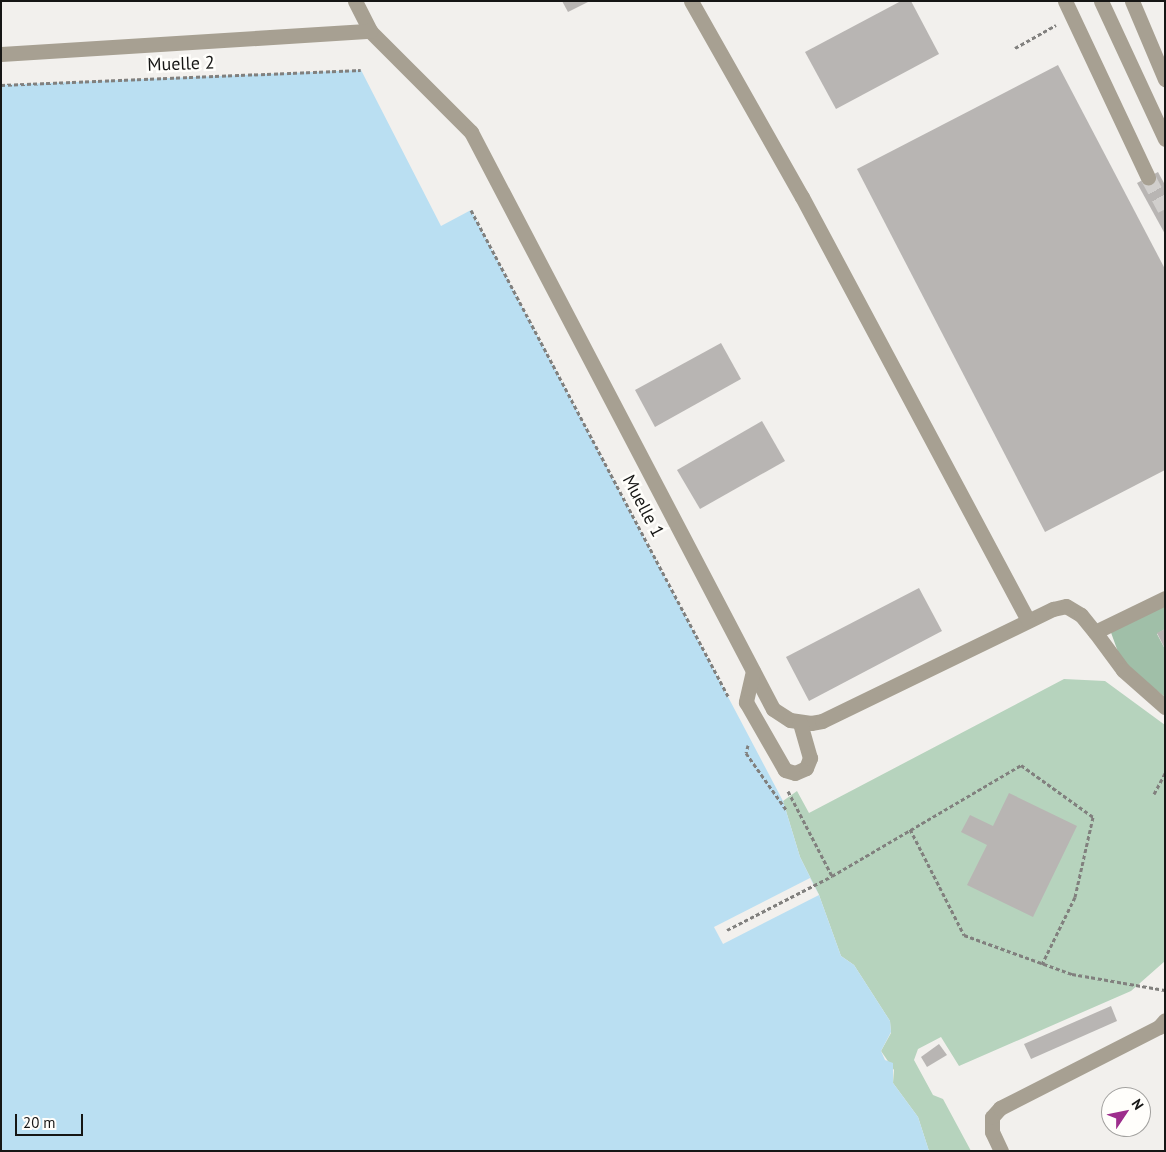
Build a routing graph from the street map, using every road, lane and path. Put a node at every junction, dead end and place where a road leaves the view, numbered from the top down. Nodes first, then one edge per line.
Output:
1 (355, 1) edge
2 (691, 1) edge
3 (1065, 1) edge
4 (1101, 1) edge
5 (1132, 1) edge
6 (1072, 16) junction
7 (370, 31) junction
8 (1015, 48) dead end
9 (1, 54) edge
10 (361, 70) dead end
11 (1165, 79) edge
12 (1, 85) edge
13 (1165, 139) edge
14 (1148, 177) tunnel mouth
15 (471, 210) dead end
16 (1165, 598) edge
17 (1028, 620) junction
18 (1095, 632) junction
19 (753, 672) junction
20 (731, 702) dead end
21 (1165, 707) edge
22 (800, 722) junction
23 (749, 737) dead end
24 (1165, 772) edge
25 (786, 787) dead end
26 (1154, 794) dead end
27 (787, 811) dead end
28 (910, 829) junction
29 (832, 876) junction
30 (727, 930) dead end
31 (1042, 964) junction
32 (1165, 990) edge
33 (1165, 1020) edge
34 (1001, 1151) edge

1 - 7 street
2 - 17 street
3 - 6 street
4 - 13 street
5 - 11 street
6 - 8 path
6 - 14 street
7 - 9 street
7 - 19 street
10 - 12 path, Muelle 2
15 - 20 path, Muelle 1
16 - 18 street
17 - 18 street
17 - 22 street
18 - 21 street
19 - 22 street
19 - 22 street
23 - 27 path
24 - 26 path
25 - 29 path
28 - 29 path
28 - 31 path
28 - 31 path
29 - 30 path
31 - 32 path
33 - 34 street

